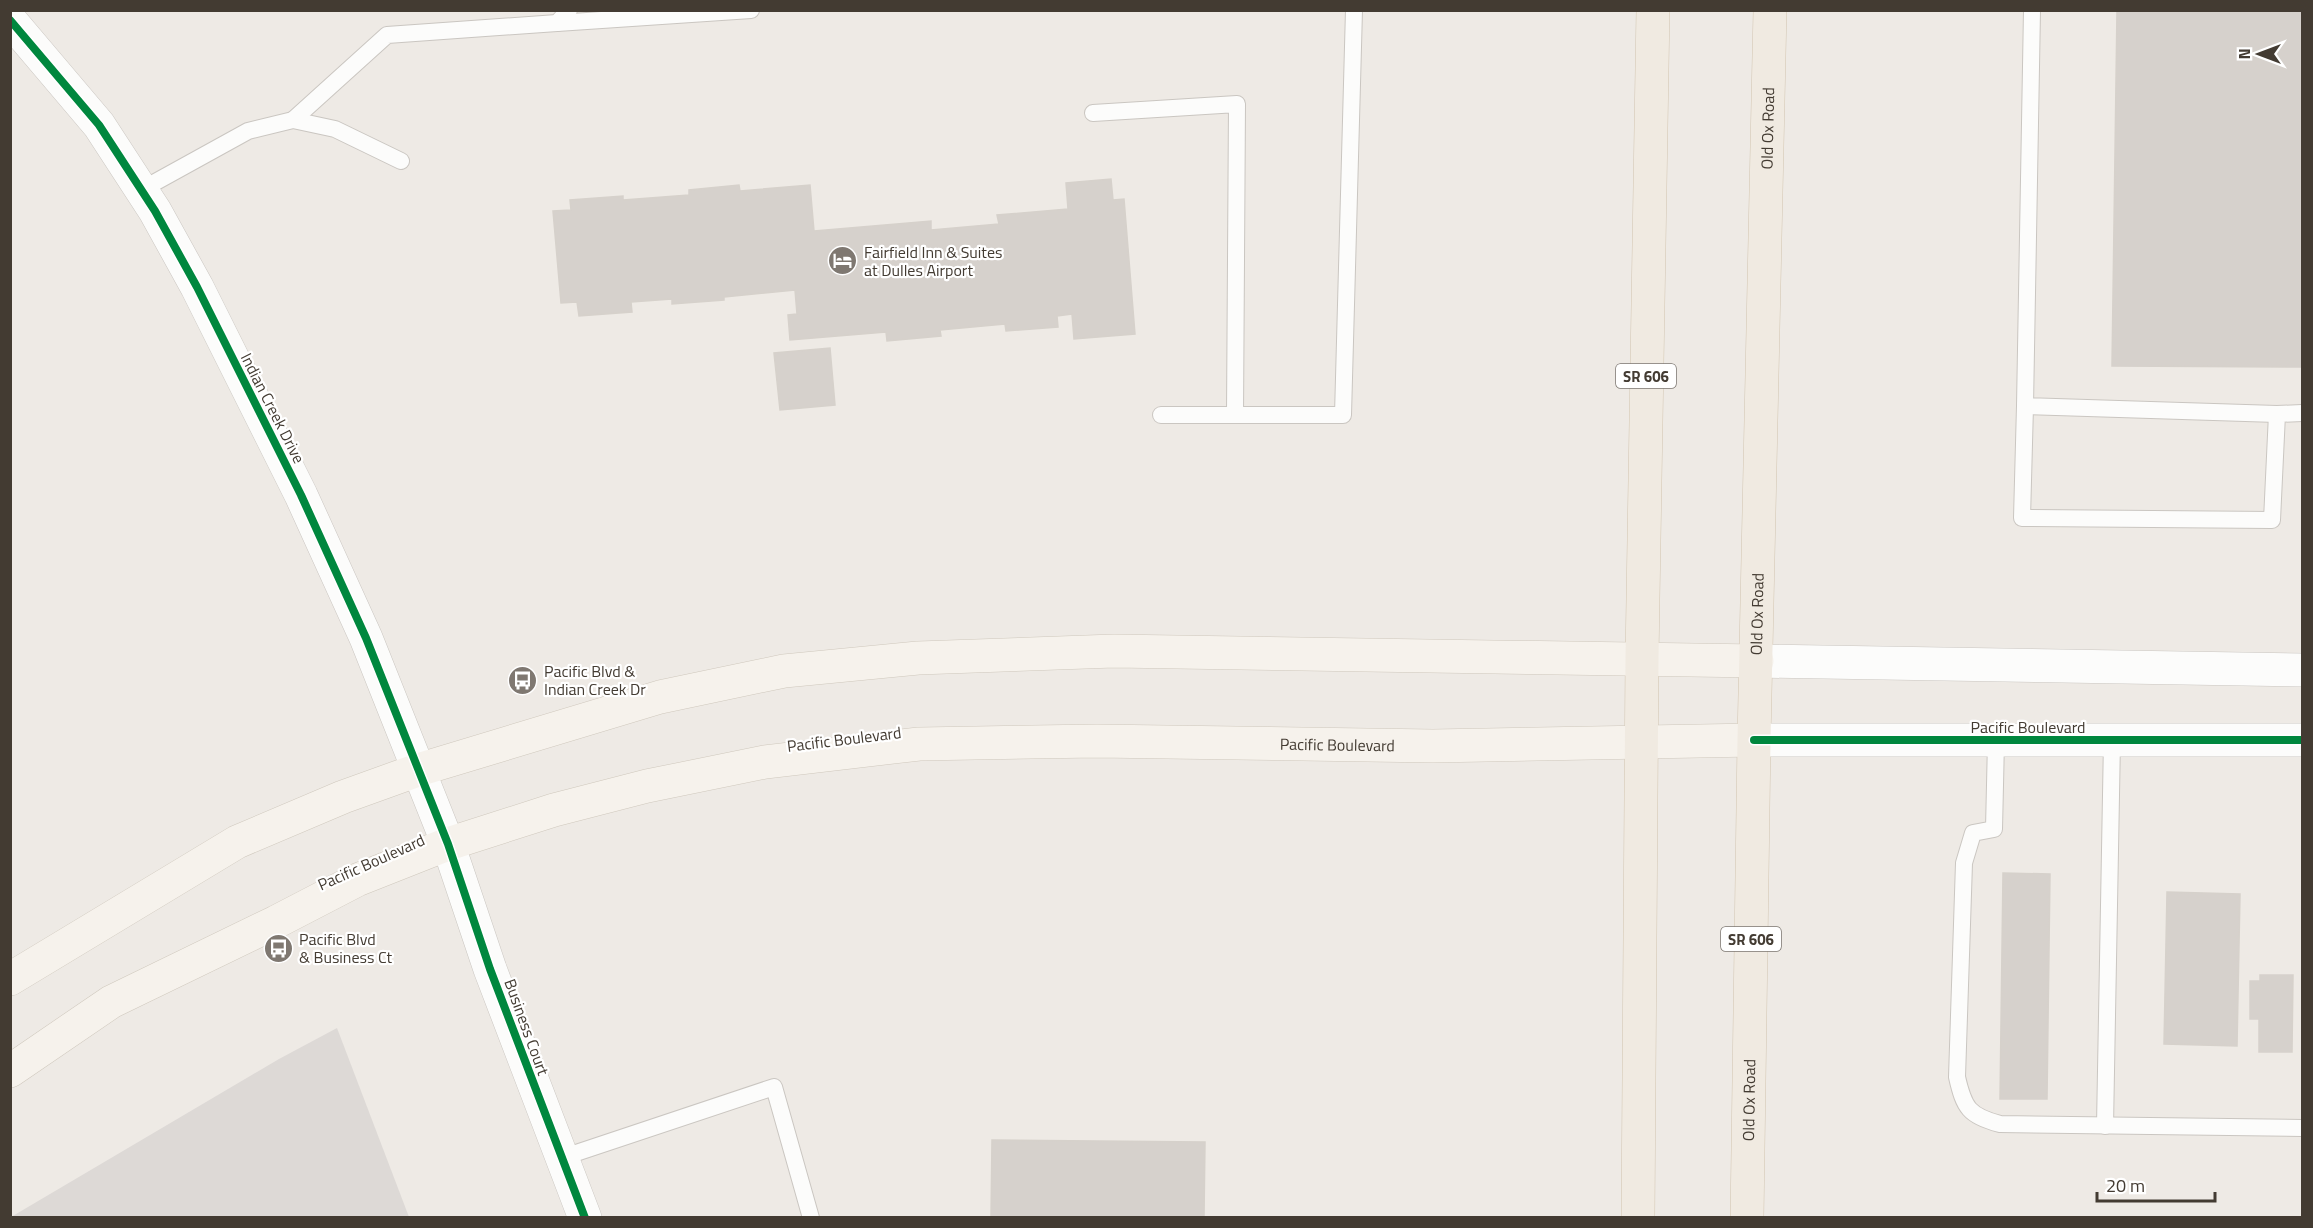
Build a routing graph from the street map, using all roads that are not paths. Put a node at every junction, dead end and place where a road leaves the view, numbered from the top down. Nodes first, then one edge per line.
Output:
1 (569, 10) edge
2 (751, 10) edge
3 (1353, 10) edge
4 (1653, 10) edge
5 (1770, 10) edge
6 (2032, 10) edge
7 (10, 20) edge
8 (557, 23) junction
9 (1093, 113) dead end
10 (293, 120) junction
11 (401, 161) dead end
12 (141, 190) junction
13 (2025, 406) junction
14 (2302, 413) edge
15 (2277, 414) junction
16 (1161, 415) dead end
17 (1235, 416) junction
18 (1642, 658) junction
19 (1756, 661) junction
20 (2302, 670) edge
21 (1754, 740) junction
22 (2112, 740) junction
23 (2302, 740) edge
24 (1996, 741) junction
25 (1642, 742) junction
26 (418, 770) junction
27 (448, 844) junction
28 (10, 979) edge
29 (10, 1071) edge
30 (2105, 1126) junction
31 (2302, 1128) edge
32 (561, 1158) junction
33 (585, 1218) edge
34 (811, 1218) edge
35 (1638, 1218) edge
36 (1748, 1218) edge

1 - 8 lane
2 - 8 lane
3 - 17 lane
4 - 18 main road, SR 606
5 - 19 main road, Old Ox Road / SR 606
6 - 13 lane
7 - 12 street, Indian Creek Drive
8 - 10 lane
9 - 17 lane
10 - 11 lane
10 - 12 lane
12 - 26 street, Indian Creek Drive
13 - 15 lane
13 - 15 lane
14 - 15 lane
16 - 17 lane
18 - 19 main road
18 - 25 main road, SR 606
18 - 26 main road
19 - 20 street
19 - 21 main road, Old Ox Road / SR 606
21 - 24 street, Pacific Boulevard
21 - 25 main road, Pacific Boulevard
21 - 36 main road, Old Ox Road / SR 606
22 - 23 street, Pacific Boulevard
22 - 24 street, Pacific Boulevard
22 - 30 lane
24 - 30 lane
25 - 27 main road, Pacific Boulevard
25 - 35 main road, SR 606
26 - 27 street, Indian Creek Drive
26 - 28 main road
27 - 29 main road, Pacific Boulevard
27 - 32 street, Business Court
30 - 31 lane
32 - 33 street, Business Court
32 - 34 lane

